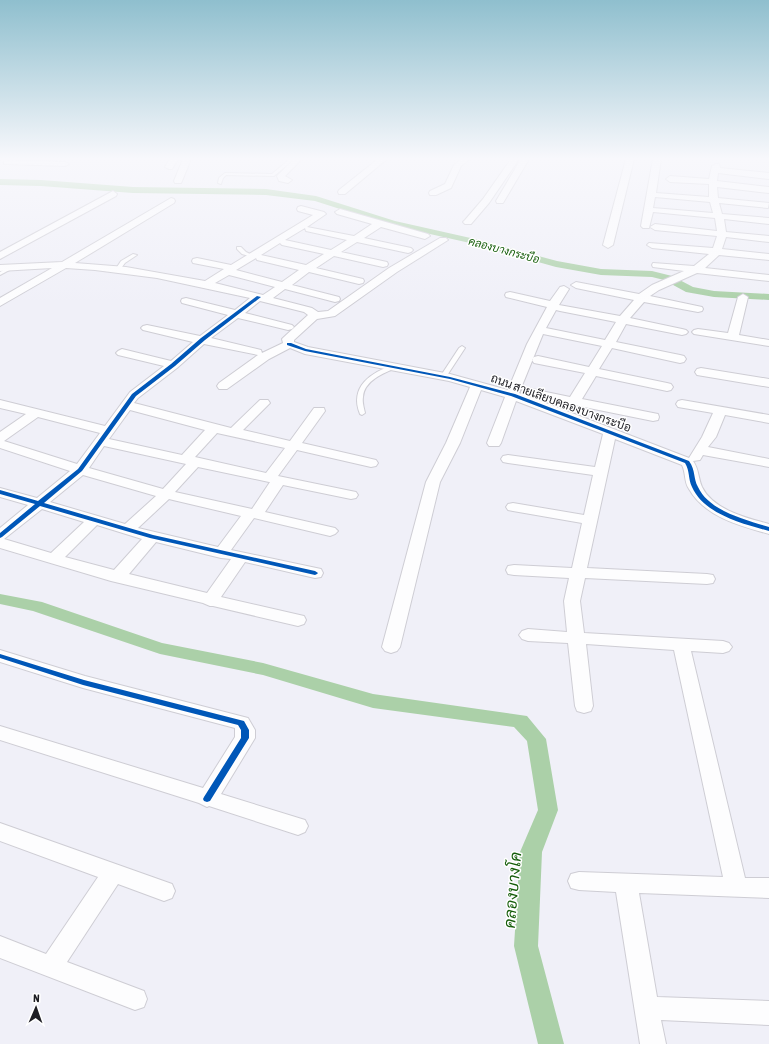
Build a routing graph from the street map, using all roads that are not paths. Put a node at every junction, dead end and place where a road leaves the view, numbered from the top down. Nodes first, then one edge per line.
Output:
1 (89, 208) edge
2 (161, 208) edge
3 (301, 208) dead end
4 (480, 208) edge
5 (617, 208) edge
6 (652, 208) edge
7 (717, 208) edge
8 (656, 210) dead end
9 (321, 214) junction
10 (719, 216) junction
11 (769, 221) edge
12 (468, 222) dead end
13 (379, 224) junction
14 (309, 229) dead end
15 (721, 233) junction
16 (425, 236) dead end
17 (354, 239) junction
18 (769, 239) edge
19 (443, 240) dead end
20 (285, 243) dead end
21 (608, 244) dead end
22 (652, 245) dead end
23 (239, 248) dead end
24 (408, 250) dead end
25 (717, 251) junction
26 (332, 252) junction
27 (135, 255) dead end
28 (1, 257) edge
29 (257, 257) junction
30 (769, 257) edge
31 (198, 261) dead end
32 (383, 264) dead end
33 (63, 265) junction
34 (657, 265) dead end
35 (13, 267) junction
36 (0, 268) edge
37 (307, 269) junction
38 (697, 269) junction
39 (117, 270) junction
40 (232, 270) junction
41 (0, 274) edge
42 (769, 278) edge
43 (360, 281) dead end
44 (207, 284) junction
45 (282, 285) junction
46 (576, 285) dead end
47 (564, 289) dead end
48 (510, 295) dead end
49 (743, 297) dead end
50 (261, 298) junction
51 (642, 298) junction
52 (335, 299) dead end
53 (186, 301) dead end
54 (0, 303) edge
55 (556, 307) junction
56 (698, 309) dead end
57 (238, 314) junction
58 (314, 316) junction
59 (623, 320) junction
60 (288, 327) dead end
61 (147, 328) dead end
62 (544, 332) dead end
63 (682, 332) dead end
64 (698, 332) dead end
65 (733, 337) junction
66 (203, 339) junction
67 (289, 344) junction
68 (608, 344) junction
69 (769, 344) edge
70 (462, 348) dead end
71 (258, 352) dead end
72 (122, 353) dead end
73 (680, 359) dead end
74 (538, 360) dead end
75 (173, 365) junction
76 (394, 368) junction
77 (592, 370) junction
78 (700, 372) dead end
79 (443, 377) junction
80 (769, 383) edge
81 (477, 385) junction
82 (223, 386) dead end
83 (667, 387) dead end
84 (526, 392) dead end
85 (513, 395) junction
86 (574, 401) junction
87 (264, 403) dead end
88 (0, 404) edge
89 (682, 404) dead end
90 (126, 405) junction
91 (319, 411) dead end
92 (720, 411) junction
93 (36, 413) junction
94 (362, 413) dead end
95 (653, 417) dead end
96 (769, 419) edge
97 (214, 428) junction
98 (234, 432) junction
99 (610, 432) junction
100 (106, 436) junction
101 (0, 438) edge
102 (494, 442) dead end
103 (0, 444) edge
104 (292, 446) junction
105 (700, 450) junction
106 (508, 459) dead end
107 (191, 461) junction
108 (687, 462) junction
109 (769, 462) edge
110 (371, 463) dead end
111 (80, 470) junction
112 (601, 472) junction
113 (274, 479) junction
114 (0, 492) edge
115 (166, 494) junction
116 (351, 495) dead end
117 (39, 504) junction
118 (513, 507) dead end
119 (253, 513) junction
120 (94, 520) junction
121 (590, 520) junction
122 (769, 528) edge
123 (127, 530) junction
124 (330, 531) dead end
125 (0, 536) edge
126 (152, 537) junction
127 (0, 543) edge
128 (221, 553) junction
129 (241, 557) junction
130 (54, 559) junction
131 (514, 570) dead end
132 (315, 573) dead end
133 (578, 573) junction
134 (117, 577) junction
135 (707, 579) dead end
136 (210, 601) junction
137 (298, 620) dead end
138 (528, 635) dead end
139 (576, 638) junction
140 (681, 644) junction
141 (722, 646) dead end
142 (391, 647) dead end
143 (0, 656) edge
144 (584, 706) dead end
145 (0, 733) edge
146 (207, 799) junction
147 (298, 826) dead end
148 (0, 832) edge
149 (113, 872) junction
150 (579, 881) dead end
151 (626, 883) junction
152 (736, 887) junction
153 (769, 888) edge
154 (164, 891) dead end
155 (0, 947) edge
156 (50, 967) junction
157 (135, 999) dead end
158 (647, 1008) junction
159 (769, 1013) edge
160 (653, 1044) edge

1 - 28 street
2 - 33 street
3 - 9 street
4 - 12 street
5 - 21 street
6 - 15 street
7 - 10 street
8 - 10 street
9 - 13 street
9 - 29 street
10 - 11 street
10 - 15 street
13 - 16 street
13 - 17 street
14 - 17 street
15 - 18 street
15 - 25 street
17 - 24 street
17 - 26 street
19 - 58 street
20 - 26 street
22 - 25 street
23 - 29 lane
25 - 30 street
25 - 38 street
26 - 32 street
26 - 37 street
27 - 39 lane
29 - 37 street
29 - 40 street
31 - 40 street
33 - 35 street
33 - 39 street
33 - 54 street
34 - 38 street
35 - 36 street
35 - 41 lane
37 - 43 street
37 - 45 street
38 - 42 street
38 - 51 street
39 - 44 street
40 - 44 street
40 - 45 street
44 - 50 street
45 - 50 street
45 - 52 street
46 - 51 street
47 - 55 street
48 - 55 street
49 - 65 street
50 - 57 street
50 - 58 street
51 - 56 street
51 - 59 street
53 - 57 street
55 - 59 street
55 - 85 street
57 - 60 street
57 - 66 street
58 - 67 street
59 - 63 street
59 - 68 street
61 - 66 street
62 - 68 street
64 - 65 street
65 - 69 street
66 - 71 street
66 - 75 street
67 - 76 street, ถนน สายเลียบคลองบางกระบือ
67 - 82 street
68 - 73 street
68 - 77 street
70 - 79 lane
72 - 75 street
74 - 77 street
75 - 90 street
76 - 79 street, ถนน สายเลียบคลองบางกระบือ
76 - 94 lane
77 - 83 street
77 - 86 street
78 - 80 street
79 - 81 street, ถนน สายเลียบคลองบางกระบือ
81 - 85 street, ถนน สายเลียบคลองบางกระบือ
81 - 142 street
84 - 86 street
85 - 99 street, ถนน สายเลียบคลองบางกระบือ
85 - 102 street
86 - 95 street
87 - 98 street
88 - 93 street
89 - 92 street
90 - 97 street
90 - 100 street
91 - 104 street
92 - 96 street
92 - 105 street
93 - 100 street
93 - 101 street
97 - 98 street
97 - 107 street
98 - 104 street
99 - 108 street, ถนน สายเลียบคลองบางกระบือ
99 - 112 street
100 - 107 street
100 - 111 street
103 - 111 street
104 - 110 street
104 - 113 street
105 - 108 street
105 - 109 street
106 - 112 street
107 - 113 street
107 - 115 street
108 - 122 street
111 - 115 street
111 - 117 street
112 - 121 street
113 - 116 street
113 - 119 street
114 - 117 street
115 - 119 street
115 - 123 street
117 - 120 street
117 - 125 street
118 - 121 street
119 - 124 street
119 - 128 street
120 - 123 street
120 - 130 street
121 - 133 street
123 - 126 street
126 - 128 street
126 - 134 street
127 - 130 street
128 - 129 street
129 - 132 street
129 - 136 street
130 - 134 street
131 - 133 street
133 - 135 street
133 - 139 street
134 - 136 street
136 - 137 street
138 - 139 street
139 - 140 street
139 - 144 street
140 - 141 street
140 - 152 street
143 - 146 street
145 - 146 street
146 - 147 street
148 - 149 street
149 - 154 street
149 - 156 street
150 - 151 street
151 - 152 street
151 - 158 street
152 - 153 street
155 - 156 street
156 - 157 street
158 - 159 street
158 - 160 street

